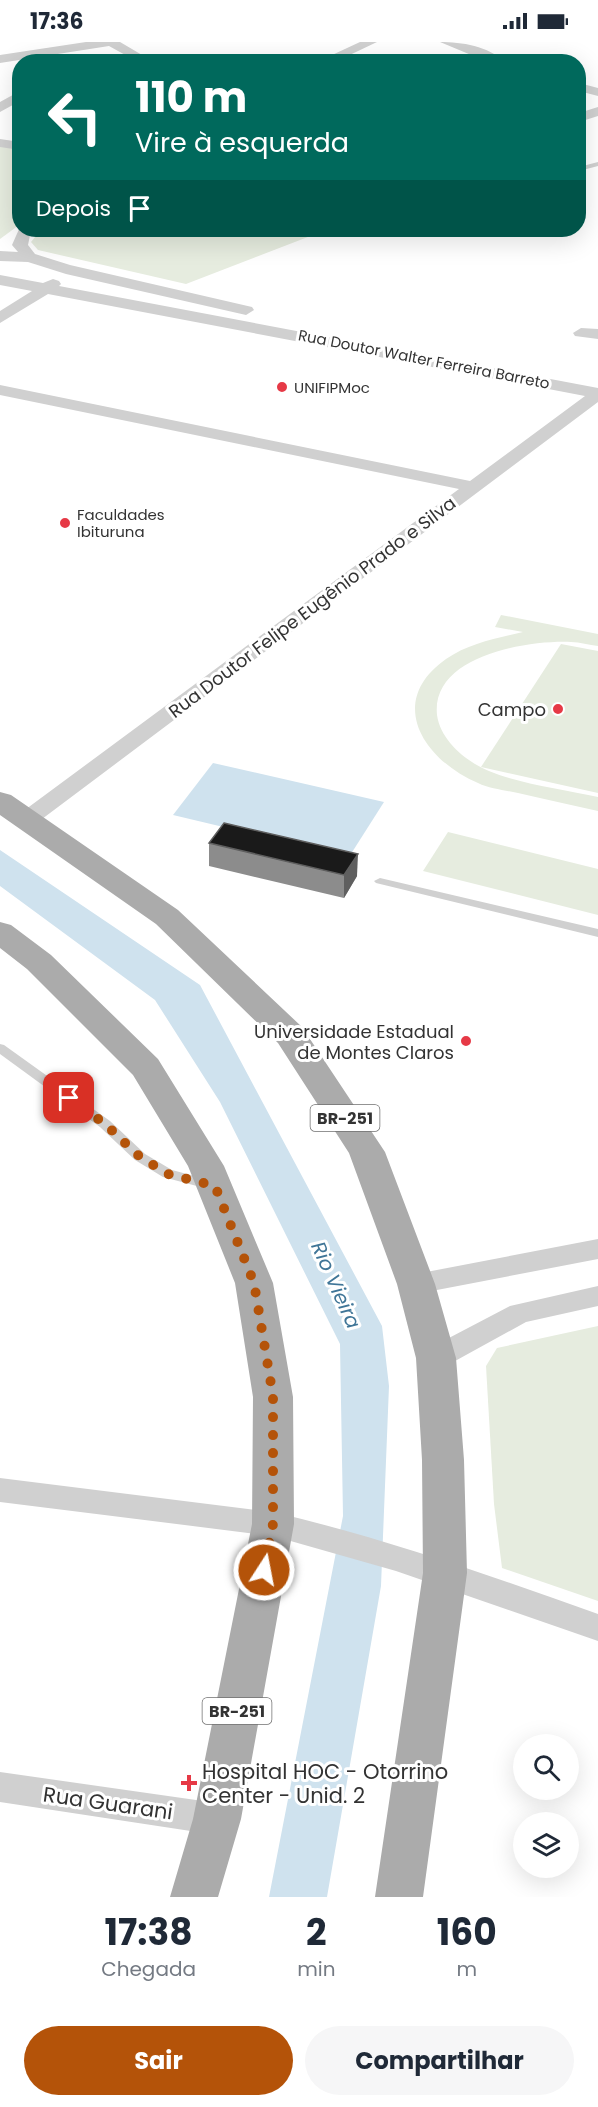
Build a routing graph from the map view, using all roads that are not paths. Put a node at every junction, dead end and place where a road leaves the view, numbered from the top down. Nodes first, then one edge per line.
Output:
1 (111, 42) edge
2 (372, 42) edge
3 (446, 42) edge
4 (467, 46) edge
5 (37, 54) edge
6 (133, 54) edge
7 (343, 54) edge
8 (484, 54) edge
9 (0, 60) edge
10 (12, 71) edge
11 (13, 237) edge
12 (21, 237) edge
13 (0, 247) edge
14 (0, 256) edge
15 (30, 257) junction
16 (66, 269) junction
17 (0, 280) edge
18 (0, 285) edge
19 (46, 287) junction
20 (226, 304) junction
21 (4, 315) edge
22 (208, 318) junction
23 (249, 326) junction
24 (581, 333) dead end
25 (598, 334) edge
26 (0, 390) edge
27 (598, 394) edge
28 (474, 487) junction
29 (13, 811) edge
30 (380, 881) dead end
31 (0, 932) edge
32 (598, 933) edge
33 (0, 1048) edge
34 (215, 1186) junction
35 (598, 1250) edge
36 (416, 1284) junction
37 (598, 1296) edge
38 (436, 1358) junction
39 (0, 1490) edge
40 (273, 1524) junction
41 (445, 1574) junction
42 (598, 1628) edge
43 (0, 1787) edge
44 (217, 1819) junction
45 (194, 1897) edge
46 (399, 1897) edge

1 - 5 street
1 - 6 street
2 - 7 street
3 - 4 street
4 - 8 street
9 - 10 street
11 - 13 street
12 - 15 street
14 - 15 street
15 - 16 street
16 - 19 street
16 - 20 street
17 - 19 street, Rua Doutor Walter Ferreira Barreto
18 - 21 street
19 - 21 street
19 - 22 street, Rua Doutor Walter Ferreira Barreto
20 - 22 street
20 - 23 street
22 - 23 street, Rua Doutor Walter Ferreira Barreto
23 - 27 street, Rua Doutor Walter Ferreira Barreto
24 - 25 street
26 - 28 street
27 - 28 street, Rua Doutor Felipe Eugênio Prado e Silva
28 - 29 street, Rua Doutor Felipe Eugênio Prado e Silva
29 - 36 main road, BR-251
30 - 32 lane
31 - 34 main road, BR-251
33 - 34 lane
34 - 40 main road, BR-251
35 - 36 street
36 - 38 main road, BR-251
37 - 38 street
38 - 41 main road, BR-251
39 - 40 street
40 - 41 street
40 - 44 main road, BR-251
41 - 42 street
41 - 46 main road, BR-251
43 - 44 street, Rua Guarani
44 - 45 main road, BR-251

